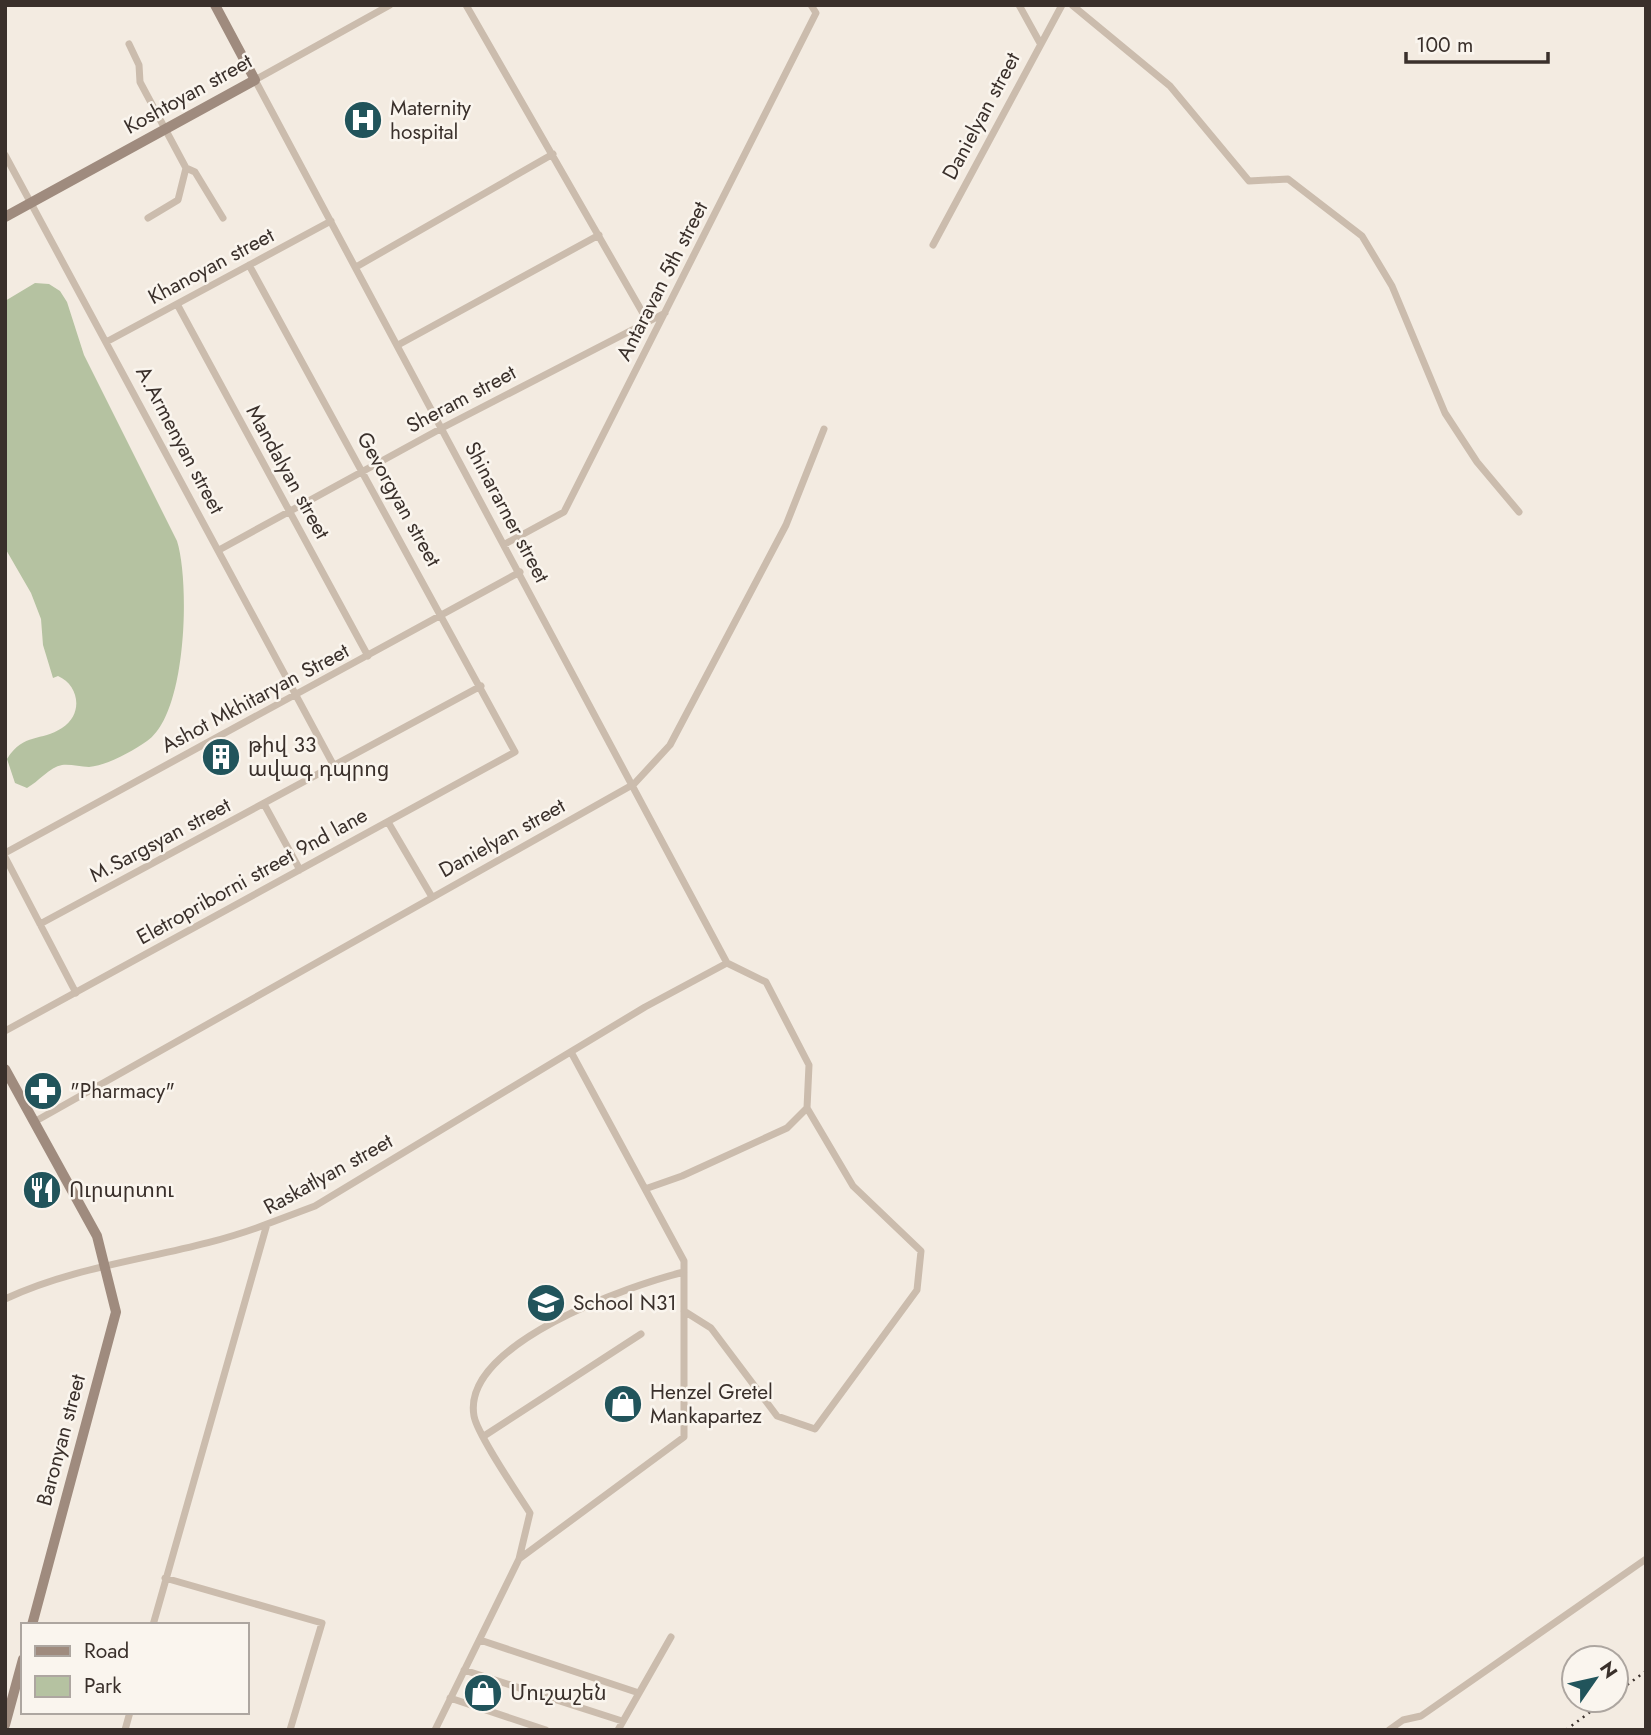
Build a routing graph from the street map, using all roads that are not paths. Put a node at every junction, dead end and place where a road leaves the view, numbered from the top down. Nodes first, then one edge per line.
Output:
1 (215, 5) edge
2 (390, 5) edge
3 (466, 5) edge
4 (811, 5) edge
5 (1019, 5) edge
6 (1062, 5) edge
7 (1072, 5) edge
8 (1040, 43) junction
9 (130, 44) dead end
10 (255, 80) junction
11 (166, 129) junction
12 (553, 154) junction
13 (5, 155) edge
14 (186, 168) junction
15 (30, 203) junction
16 (5, 217) edge
17 (148, 218) dead end
18 (223, 218) dead end
19 (331, 221) junction
20 (599, 235) junction
21 (933, 245) dead end
22 (249, 265) junction
23 (356, 267) junction
24 (177, 304) junction
25 (665, 313) junction
26 (648, 322) junction
27 (108, 341) junction
28 (398, 345) junction
29 (442, 428) junction
30 (824, 429) dead end
31 (364, 472) junction
32 (1519, 512) dead end
33 (290, 513) junction
34 (505, 544) junction
35 (219, 550) junction
36 (520, 572) junction
37 (442, 614) junction
38 (368, 656) junction
39 (481, 687) junction
40 (298, 694) junction
41 (515, 752) joint
42 (334, 766) junction
43 (634, 784) junction
44 (264, 804) junction
45 (388, 822) junction
46 (5, 855) edge
47 (300, 870) junction
48 (432, 897) junction
49 (40, 924) junction
50 (727, 963) junction
51 (76, 993) junction
52 (5, 1031) edge
53 (571, 1052) junction
54 (5, 1069) edge
55 (807, 1108) junction
56 (34, 1122) junction
57 (645, 1189) junction
58 (267, 1224) junction
59 (106, 1265) junction
60 (684, 1272) junction
61 (5, 1299) edge
62 (684, 1311) junction
63 (641, 1334) dead end
64 (484, 1436) junction
65 (519, 1559) junction
66 (1646, 1559) edge
67 (165, 1578) junction
68 (33, 1623) edge
69 (154, 1623) edge
70 (671, 1637) dead end
71 (480, 1640) junction
72 (21, 1666) edge
73 (464, 1670) junction
74 (639, 1693) junction
75 (450, 1698) junction
76 (622, 1721) junction
77 (5, 1725) edge
78 (290, 1730) edge
79 (435, 1730) edge
80 (546, 1730) edge
81 (618, 1730) edge
82 (1389, 1730) edge

1 - 10 main road
2 - 10 street, Koshtoyan street
3 - 12 street
4 - 25 street, Antaravan 5th street
5 - 8 street
6 - 8 street, Danielyan street
7 - 32 street
8 - 21 street, Danielyan street
9 - 11 street
10 - 11 main road, Koshtoyan street
10 - 19 street, Shinararner street
11 - 14 street
11 - 15 main road, Koshtoyan street
12 - 20 street
12 - 23 street
13 - 15 street, A.Armenyan street
14 - 17 street
14 - 18 street
15 - 16 main road, Koshtoyan street
15 - 27 street, A.Armenyan street
19 - 22 street, Khanoyan street
19 - 23 street, Shinararner street
20 - 26 street
20 - 28 street
22 - 24 street, Khanoyan street
22 - 31 street, Gevorgyan street
23 - 28 street, Shinararner street
24 - 27 street, Khanoyan street
24 - 33 street, Mandalyan street
25 - 26 street, Sheram street
25 - 34 street, Antaravan 5th street
26 - 29 street, Sheram street
27 - 35 street, A.Armenyan street
28 - 29 street, Shinararner street
29 - 31 street, Sheram street
29 - 34 street, Shinararner street
30 - 43 street, Danielyan street
31 - 33 street, Sheram street
31 - 37 street, Gevorgyan street
33 - 35 street, Sheram street
33 - 38 street, Mandalyan street
34 - 36 street, Shinararner street
35 - 40 street, A.Armenyan street
36 - 37 street, Ashot Mkhitaryan Street
36 - 43 street, Shinararner street
37 - 38 street, Ashot Mkhitaryan Street
37 - 39 street, Gevorgyan street
38 - 40 street, Ashot Mkhitaryan Street
39 - 41 street, Gevorgyan street
39 - 42 street, M.Sargsyan street
40 - 42 street, A.Armenyan street
40 - 46 street, Ashot Mkhitaryan Street
41 - 45 street, Eletropriborni street 9nd lane
42 - 44 street, M.Sargsyan street
43 - 48 street, Danielyan street
43 - 50 street, Shinararner street
44 - 47 street
44 - 49 street, M.Sargsyan street
45 - 47 street, Eletropriborni street 9nd lane
45 - 48 street
46 - 49 street
47 - 51 street, Eletropriborni street 9nd lane
48 - 56 street, Danielyan street
49 - 51 street
50 - 53 street, Raskatlyan street
50 - 55 street
51 - 52 street, Eletropriborni street 9nd lane
53 - 57 street
53 - 58 street, Raskatlyan street
54 - 56 main road, Baronyan street
55 - 57 street
55 - 62 street
56 - 59 main road, Baronyan street
57 - 60 street
58 - 59 street
58 - 67 street, Raskatlyan street
59 - 61 street
59 - 68 main road, Baronyan street
60 - 62 street
60 - 64 street
62 - 65 street
63 - 64 street
64 - 65 street
65 - 71 street
66 - 82 street
67 - 69 street, Raskatlyan street
67 - 78 street
70 - 74 street
71 - 73 street
71 - 74 street
72 - 77 main road
73 - 75 street
73 - 76 street
74 - 76 street
75 - 79 street
75 - 80 street
76 - 81 street

